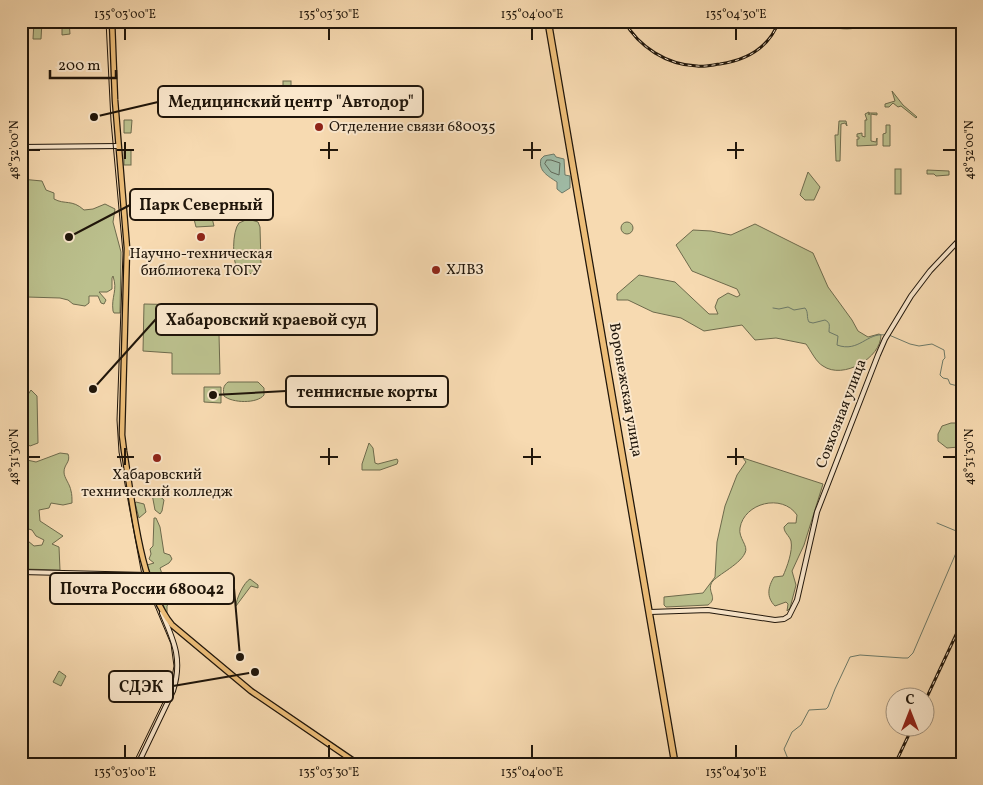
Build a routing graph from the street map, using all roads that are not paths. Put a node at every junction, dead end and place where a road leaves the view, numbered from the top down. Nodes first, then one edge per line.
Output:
1 (418, 21) edge
2 (548, 21) edge
3 (112, 23) edge
4 (118, 146) junction
5 (21, 147) edge
6 (962, 237) edge
7 (21, 572) edge
8 (147, 576) junction
9 (650, 612) junction
10 (162, 613) junction
11 (184, 636) junction
12 (175, 644) junction
13 (138, 764) edge
14 (358, 764) edge
15 (676, 764) edge

1 - 3 main road
2 - 9 highway, Воронежская улица
3 - 4 main road
4 - 5 main road
4 - 8 main road
6 - 9 main road, Совхозная улица
7 - 8 main road
8 - 10 main road
9 - 15 highway, Воронежская улица
10 - 11 main road
10 - 12 main road
11 - 12 main road
11 - 14 main road
12 - 13 main road

